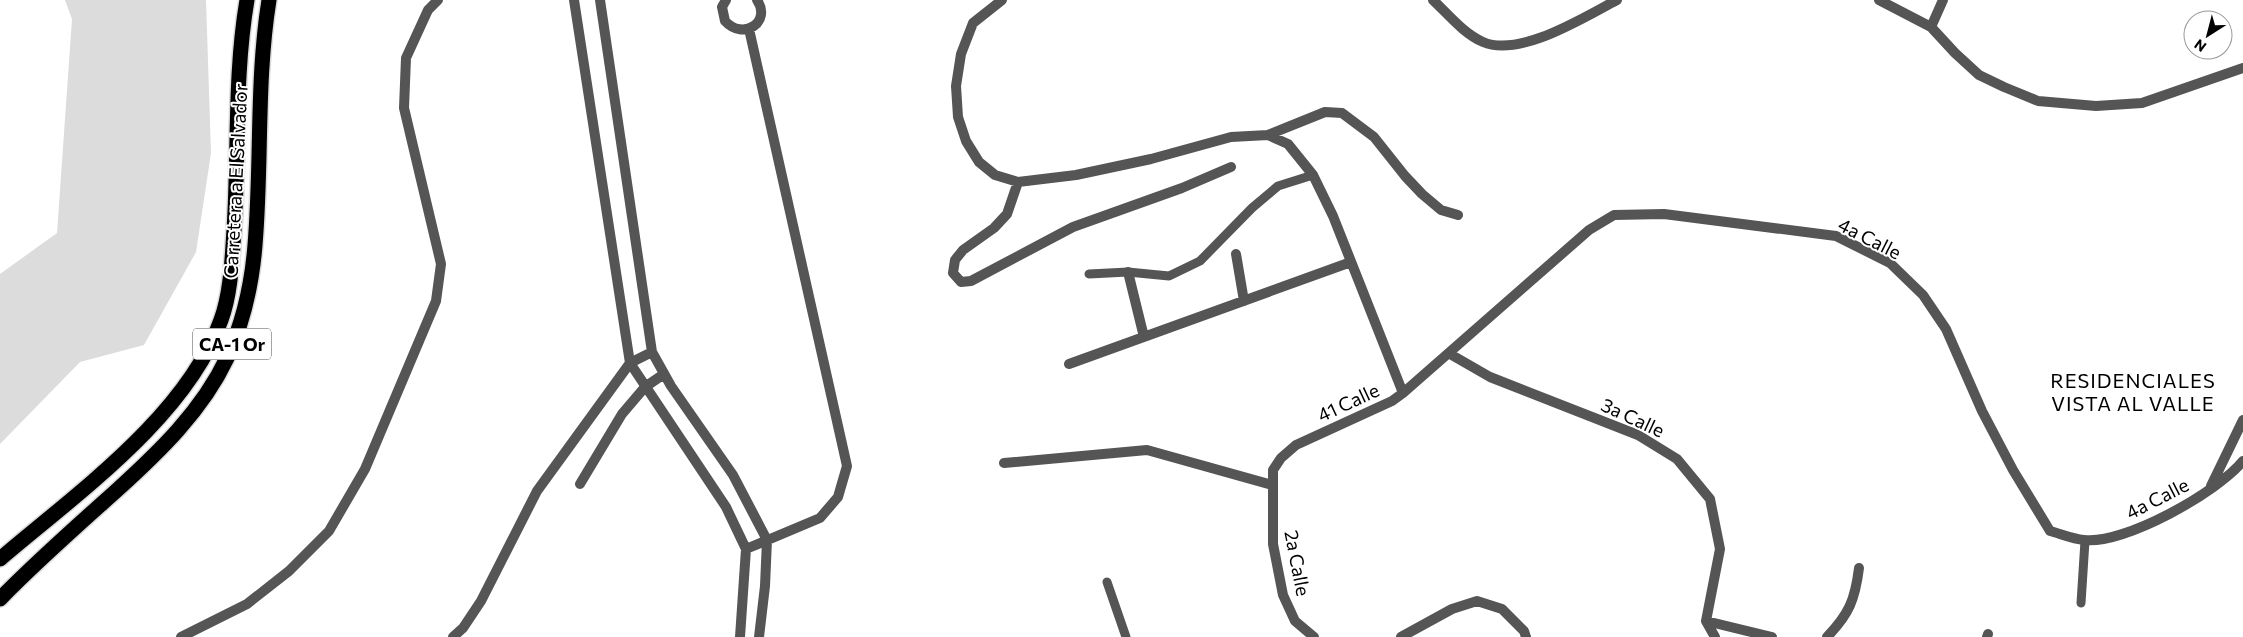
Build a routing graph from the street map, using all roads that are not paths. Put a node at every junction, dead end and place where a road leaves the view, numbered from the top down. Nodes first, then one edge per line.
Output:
1 (247, 0) edge
2 (269, 0) edge
3 (438, 0) edge
4 (574, 0) edge
5 (600, 0) edge
6 (726, 0) edge
7 (757, 0) edge
8 (1002, 0) edge
9 (1433, 0) edge
10 (1617, 0) edge
11 (1879, 0) edge
12 (1943, 0) edge
13 (1931, 27) junction
14 (749, 29) junction
15 (2243, 68) edge
16 (1268, 135) junction
17 (1231, 167) dead end
18 (1313, 175) junction
19 (1018, 182) junction
20 (1458, 214) dead end
21 (1236, 254) dead end
22 (1351, 262) junction
23 (1128, 272) junction
24 (1089, 274) dead end
25 (1244, 301) junction
26 (1144, 337) junction
27 (652, 352) junction
28 (1450, 354) junction
29 (630, 363) junction
30 (1069, 364) dead end
31 (664, 374) junction
32 (645, 387) junction
33 (1403, 393) junction
34 (2243, 420) edge
35 (2243, 461) edge
36 (1004, 463) dead end
37 (580, 484) dead end
38 (1272, 485) junction
39 (2210, 490) junction
40 (767, 540) junction
41 (2084, 540) junction
42 (746, 549) junction
43 (0, 559) edge
44 (1859, 568) dead end
45 (1107, 582) dead end
46 (0, 599) edge
47 (2081, 603) dead end
48 (1706, 620) junction
49 (181, 637) edge
50 (453, 637) edge
51 (740, 637) edge
52 (759, 637) edge
53 (1126, 637) edge
54 (1314, 637) edge
55 (1401, 637) edge
56 (1526, 637) edge
57 (1715, 637) edge
58 (1772, 637) edge
59 (1827, 637) edge

1 - 43 highway, Carretera a El Salvador / CA-1 Or
2 - 46 highway, Carretera a El Salvador / CA-1 Or
3 - 49 street
4 - 29 street
5 - 27 street
6 - 14 street
7 - 14 street
8 - 19 street
9 - 10 street
11 - 13 street
12 - 13 street
13 - 15 street
14 - 40 street
16 - 18 street
16 - 19 street
16 - 20 street
17 - 19 street
18 - 22 street
18 - 23 lane
21 - 25 street
22 - 25 street
22 - 33 street
23 - 24 lane
23 - 26 street
25 - 26 street
26 - 30 street
27 - 29 street
27 - 31 street
28 - 33 street, 41 Calle
28 - 41 street, 4a Calle
28 - 48 street, 3a Calle
29 - 32 street
29 - 50 street
31 - 32 street
31 - 40 street
32 - 37 street
32 - 42 street
33 - 38 street, 41 Calle
34 - 39 street
35 - 39 street, 4a Calle
36 - 38 street
38 - 54 street, 2a Calle
39 - 41 street, 4a Calle
40 - 42 street
40 - 52 street
41 - 47 lane
42 - 51 street
44 - 59 street
45 - 53 lane
48 - 57 street
48 - 58 street
55 - 56 street

